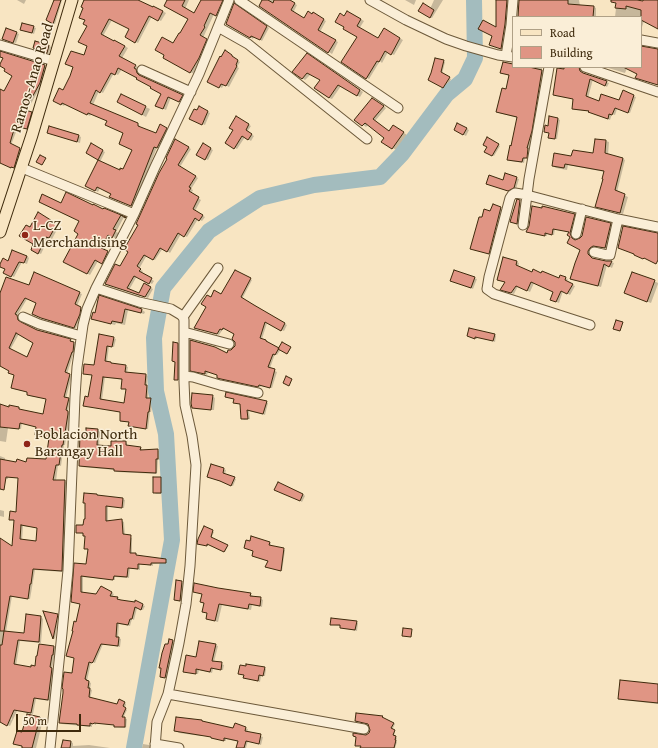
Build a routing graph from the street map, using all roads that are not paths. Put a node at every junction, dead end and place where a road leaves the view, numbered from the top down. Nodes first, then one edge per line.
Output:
1 (72, 0) edge
2 (229, 0) edge
3 (239, 0) edge
4 (370, 0) edge
5 (513, 0) edge
6 (218, 27) junction
7 (642, 40) edge
8 (658, 43) edge
9 (0, 45) edge
10 (506, 56) edge
11 (54, 61) junction
12 (549, 68) edge
13 (588, 68) edge
14 (142, 70) dead end
15 (191, 92) junction
16 (658, 92) edge
17 (398, 108) dead end
18 (367, 139) dead end
19 (22, 168) junction
20 (527, 195) junction
21 (582, 209) junction
22 (134, 214) junction
23 (618, 219) junction
24 (523, 225) dead end
25 (658, 227) edge
26 (0, 232) edge
27 (576, 234) dead end
28 (594, 252) dead end
29 (218, 268) dead end
30 (96, 288) junction
31 (23, 317) dead end
32 (183, 317) junction
33 (590, 325) dead end
34 (184, 332) junction
35 (81, 336) junction
36 (229, 344) dead end
37 (184, 376) junction
38 (258, 393) dead end
39 (168, 694) junction
40 (364, 729) dead end
41 (155, 746) edge
42 (50, 748) edge
43 (179, 748) edge

1 - 11 main road, Ramos-Anao Road
2 - 6 street
3 - 17 street
4 - 10 street
5 - 10 street
6 - 15 street
6 - 18 street
7 - 8 street
9 - 11 street
11 - 19 main road, Ramos-Anao Road
12 - 20 street
13 - 16 street
14 - 15 street
15 - 22 street
19 - 22 street
19 - 26 main road, Ramos-Anao Road
20 - 21 street
20 - 24 street
20 - 33 street
21 - 23 street
21 - 27 street
22 - 30 street
23 - 25 street
23 - 28 street
29 - 32 street
30 - 32 street
30 - 35 street
31 - 35 street
32 - 34 street
34 - 36 street
34 - 37 street
35 - 42 street
37 - 38 street
37 - 39 street
39 - 40 street
39 - 41 street
41 - 43 street

